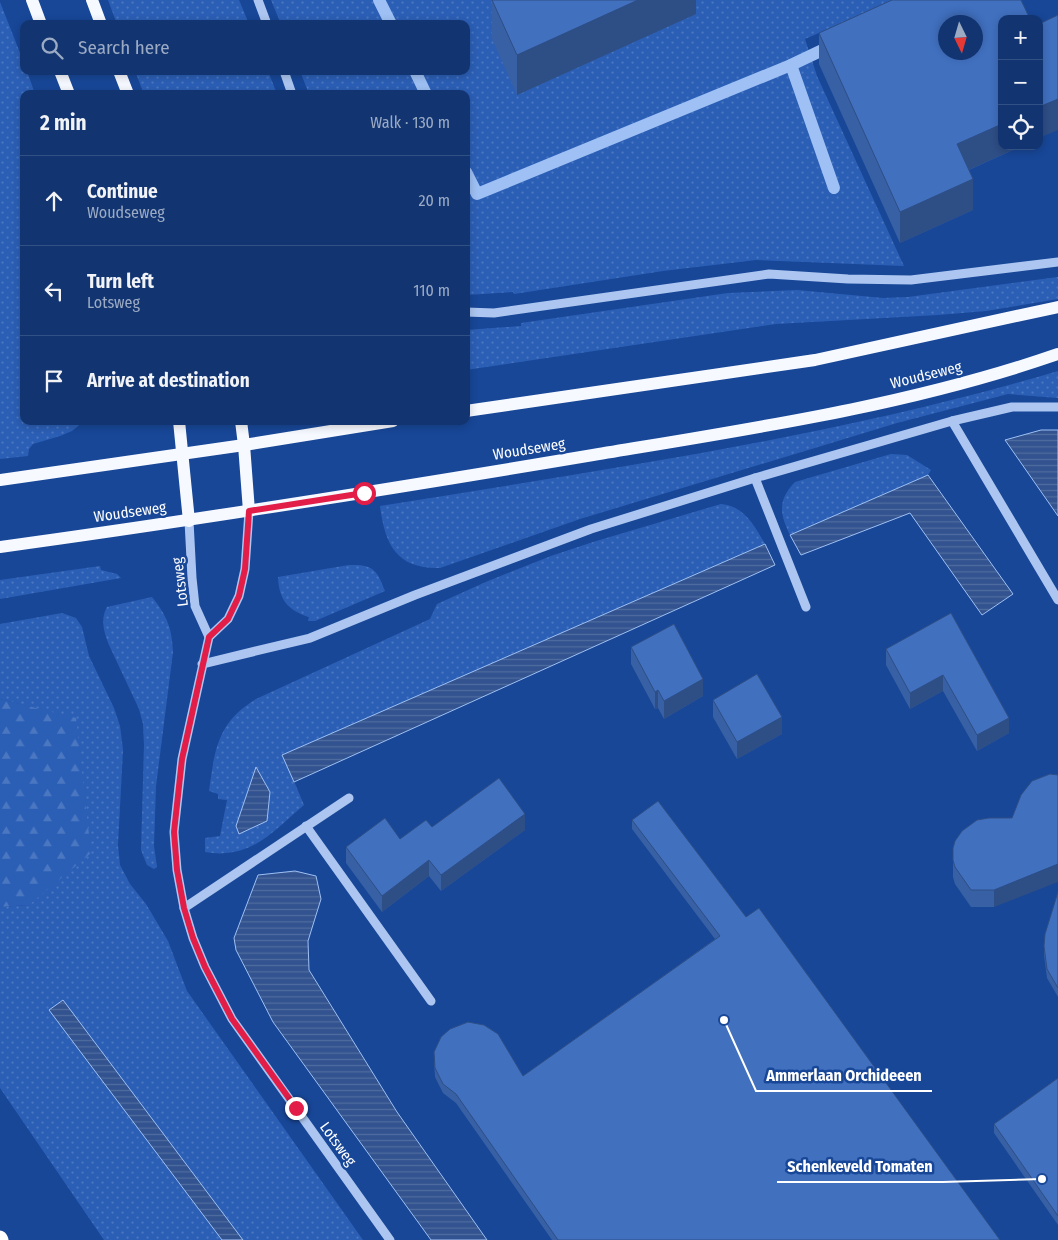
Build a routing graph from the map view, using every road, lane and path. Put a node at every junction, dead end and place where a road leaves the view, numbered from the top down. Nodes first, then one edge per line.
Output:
1 (32, 0) edge
2 (92, 0) edge
3 (258, 0) edge
4 (40, 20) edge
5 (100, 20) edge
6 (266, 20) edge
7 (62, 75) edge
8 (121, 75) edge
9 (285, 75) edge
10 (67, 90) edge
11 (127, 90) edge
12 (291, 90) edge
13 (1058, 262) edge
14 (1058, 307) edge
15 (470, 312) edge
16 (1058, 354) edge
17 (1058, 407) edge
18 (470, 409) edge
19 (952, 421) junction
20 (180, 425) edge
21 (242, 425) edge
22 (368, 425) edge
23 (244, 445) junction
24 (184, 453) junction
25 (755, 478) junction
26 (0, 480) edge
27 (249, 511) junction
28 (189, 520) junction
29 (0, 547) edge
30 (1058, 600) edge
31 (806, 607) dead end
32 (209, 637) junction
33 (202, 664) junction
34 (349, 798) dead end
35 (306, 826) junction
36 (184, 908) junction
37 (431, 1001) dead end
38 (390, 1240) edge

1 - 4 main road
2 - 5 main road
3 - 6 street
7 - 10 main road
8 - 11 main road
9 - 12 street
13 - 15 street
14 - 18 main road
16 - 27 main road, Woudseweg
17 - 19 street
19 - 25 street
19 - 30 street
20 - 24 main road
21 - 23 main road
22 - 23 main road
23 - 24 main road
23 - 27 main road
24 - 26 main road
24 - 28 main road
25 - 31 street
25 - 33 street
27 - 28 main road, Woudseweg
27 - 32 street
28 - 29 main road, Woudseweg
28 - 32 street, Lotsweg
32 - 33 street, Lotsweg
33 - 36 street, Lotsweg
34 - 35 street
35 - 36 street
35 - 37 street
36 - 38 street, Lotsweg

